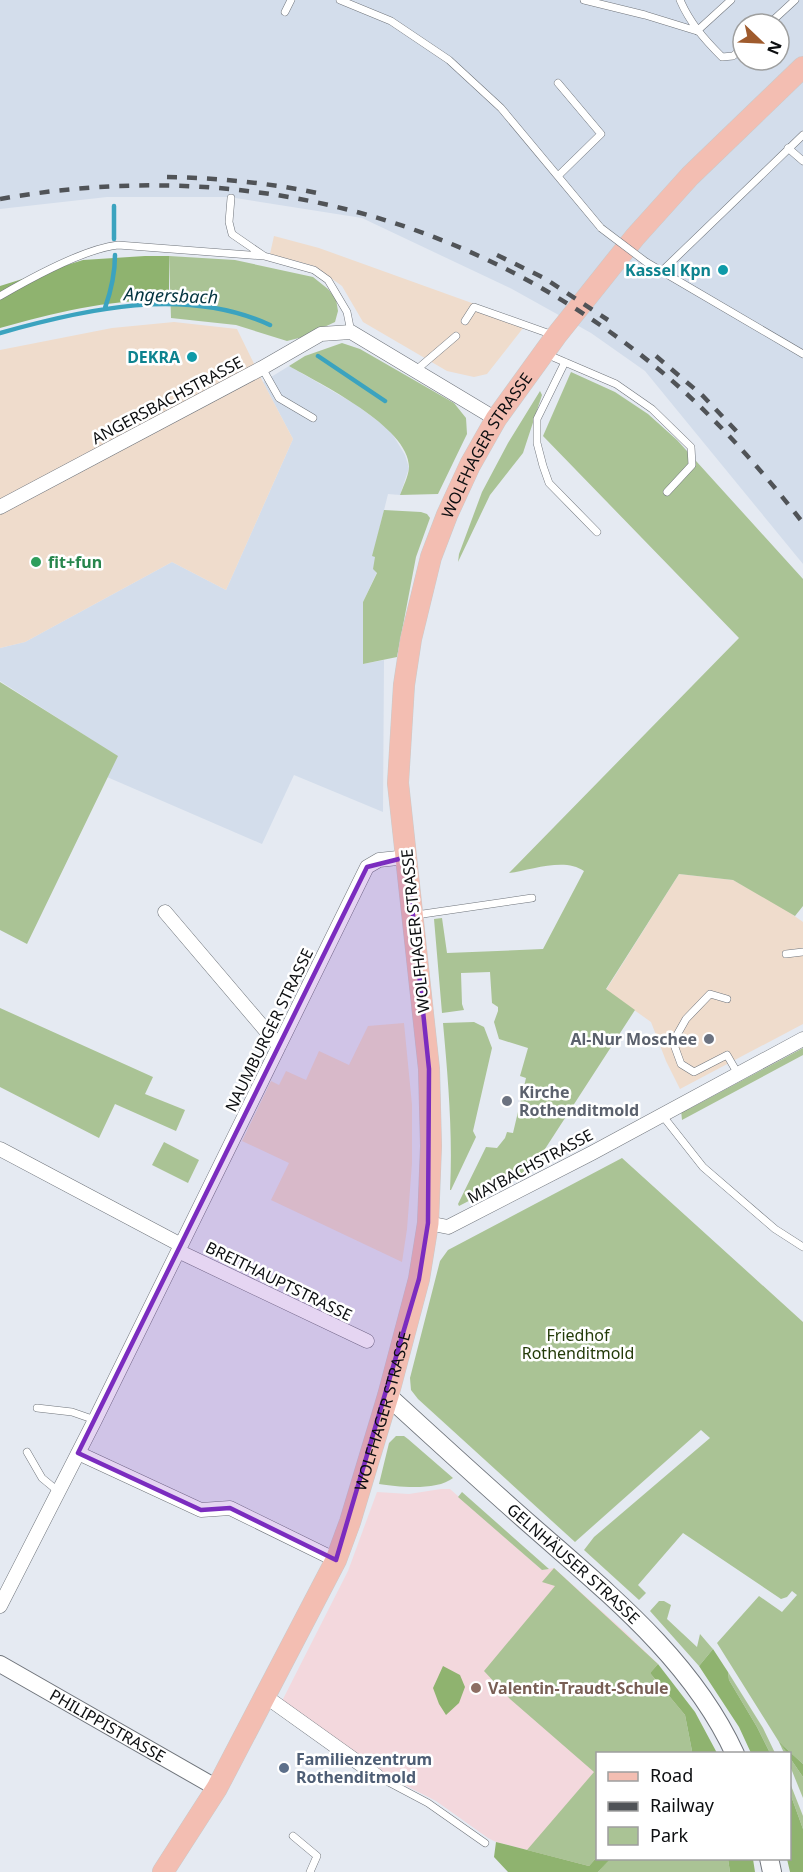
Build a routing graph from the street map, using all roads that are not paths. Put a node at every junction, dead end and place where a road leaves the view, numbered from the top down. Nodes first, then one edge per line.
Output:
1 (291, 0) edge
2 (340, 0) edge
3 (584, 0) edge
4 (680, 0) edge
5 (731, 0) edge
6 (795, 0) edge
7 (285, 12) dead end
8 (782, 12) edge
9 (697, 31) junction
10 (731, 56) edge
11 (803, 67) edge
12 (558, 83) dead end
13 (803, 135) edge
14 (788, 148) junction
15 (803, 161) edge
16 (558, 176) junction
17 (231, 198) dead end
18 (264, 256) junction
19 (662, 271) junction
20 (0, 296) edge
21 (465, 321) dead end
22 (351, 332) junction
23 (456, 336) dead end
24 (550, 344) junction
25 (803, 354) edge
26 (565, 362) junction
27 (262, 368) junction
28 (415, 371) junction
29 (313, 418) dead end
30 (496, 419) junction
31 (667, 492) dead end
32 (0, 507) edge
33 (597, 532) dead end
34 (407, 857) junction
35 (532, 898) dead end
36 (165, 912) dead end
37 (413, 915) junction
38 (803, 952) edge
39 (786, 954) dead end
40 (728, 999) dead end
41 (803, 1038) edge
42 (279, 1046) junction
43 (738, 1074) junction
44 (662, 1115) junction
45 (0, 1149) edge
46 (428, 1223) junction
47 (803, 1247) edge
48 (179, 1248) junction
49 (367, 1341) dead end
50 (388, 1396) junction
51 (37, 1408) dead end
52 (95, 1420) junction
53 (27, 1452) dead end
54 (78, 1454) junction
55 (59, 1492) junction
56 (336, 1560) junction
57 (0, 1606) edge
58 (0, 1664) edge
59 (265, 1696) junction
60 (734, 1752) edge
61 (377, 1776) joint
62 (217, 1788) junction
63 (294, 1836) dead end
64 (484, 1843) dead end
65 (164, 1872) edge
66 (310, 1872) edge

1 - 7 lane
2 - 16 lane
3 - 9 lane
4 - 9 lane
5 - 9 lane
6 - 8 lane
9 - 10 lane
11 - 24 main road, WOLFHAGER STRASSE
12 - 16 lane
13 - 14 lane
14 - 15 lane
14 - 19 lane
16 - 19 lane, bridge
17 - 18 lane
18 - 20 lane
18 - 22 lane
19 - 25 lane
21 - 24 lane
22 - 27 street, ANGERSBACHSTRASSE
22 - 28 street
23 - 28 lane
24 - 26 lane
24 - 30 main road, WOLFHAGER STRASSE
26 - 31 lane
26 - 33 lane
27 - 29 lane
27 - 32 street, ANGERSBACHSTRASSE
28 - 30 street
30 - 34 main road, WOLFHAGER STRASSE
34 - 37 main road, WOLFHAGER STRASSE
34 - 42 street, NAUMBURGER STRASSE
35 - 37 lane
36 - 42 street
37 - 46 main road, WOLFHAGER STRASSE
38 - 39 lane
40 - 43 lane
41 - 43 street, MAYBACHSTRASSE
42 - 48 street, NAUMBURGER STRASSE
43 - 44 street, MAYBACHSTRASSE
44 - 46 street, MAYBACHSTRASSE
44 - 47 lane
45 - 48 street
46 - 50 main road, WOLFHAGER STRASSE
48 - 49 street, BREITHAUPTSTRASSE
48 - 52 street, NAUMBURGER STRASSE
50 - 56 main road, WOLFHAGER STRASSE
50 - 60 main road, GELNHÄUSER STRASSE
51 - 52 lane
52 - 54 street, NAUMBURGER STRASSE
53 - 55 lane
54 - 55 street, NAUMBURGER STRASSE
54 - 56 street
55 - 57 street, NAUMBURGER STRASSE
56 - 59 main road, WOLFHAGER STRASSE
58 - 62 street, PHILIPPISTRASSE
59 - 61 street
59 - 62 main road, WOLFHAGER STRASSE
61 - 64 lane
62 - 65 main road, WOLFHAGER STRASSE
63 - 66 lane

